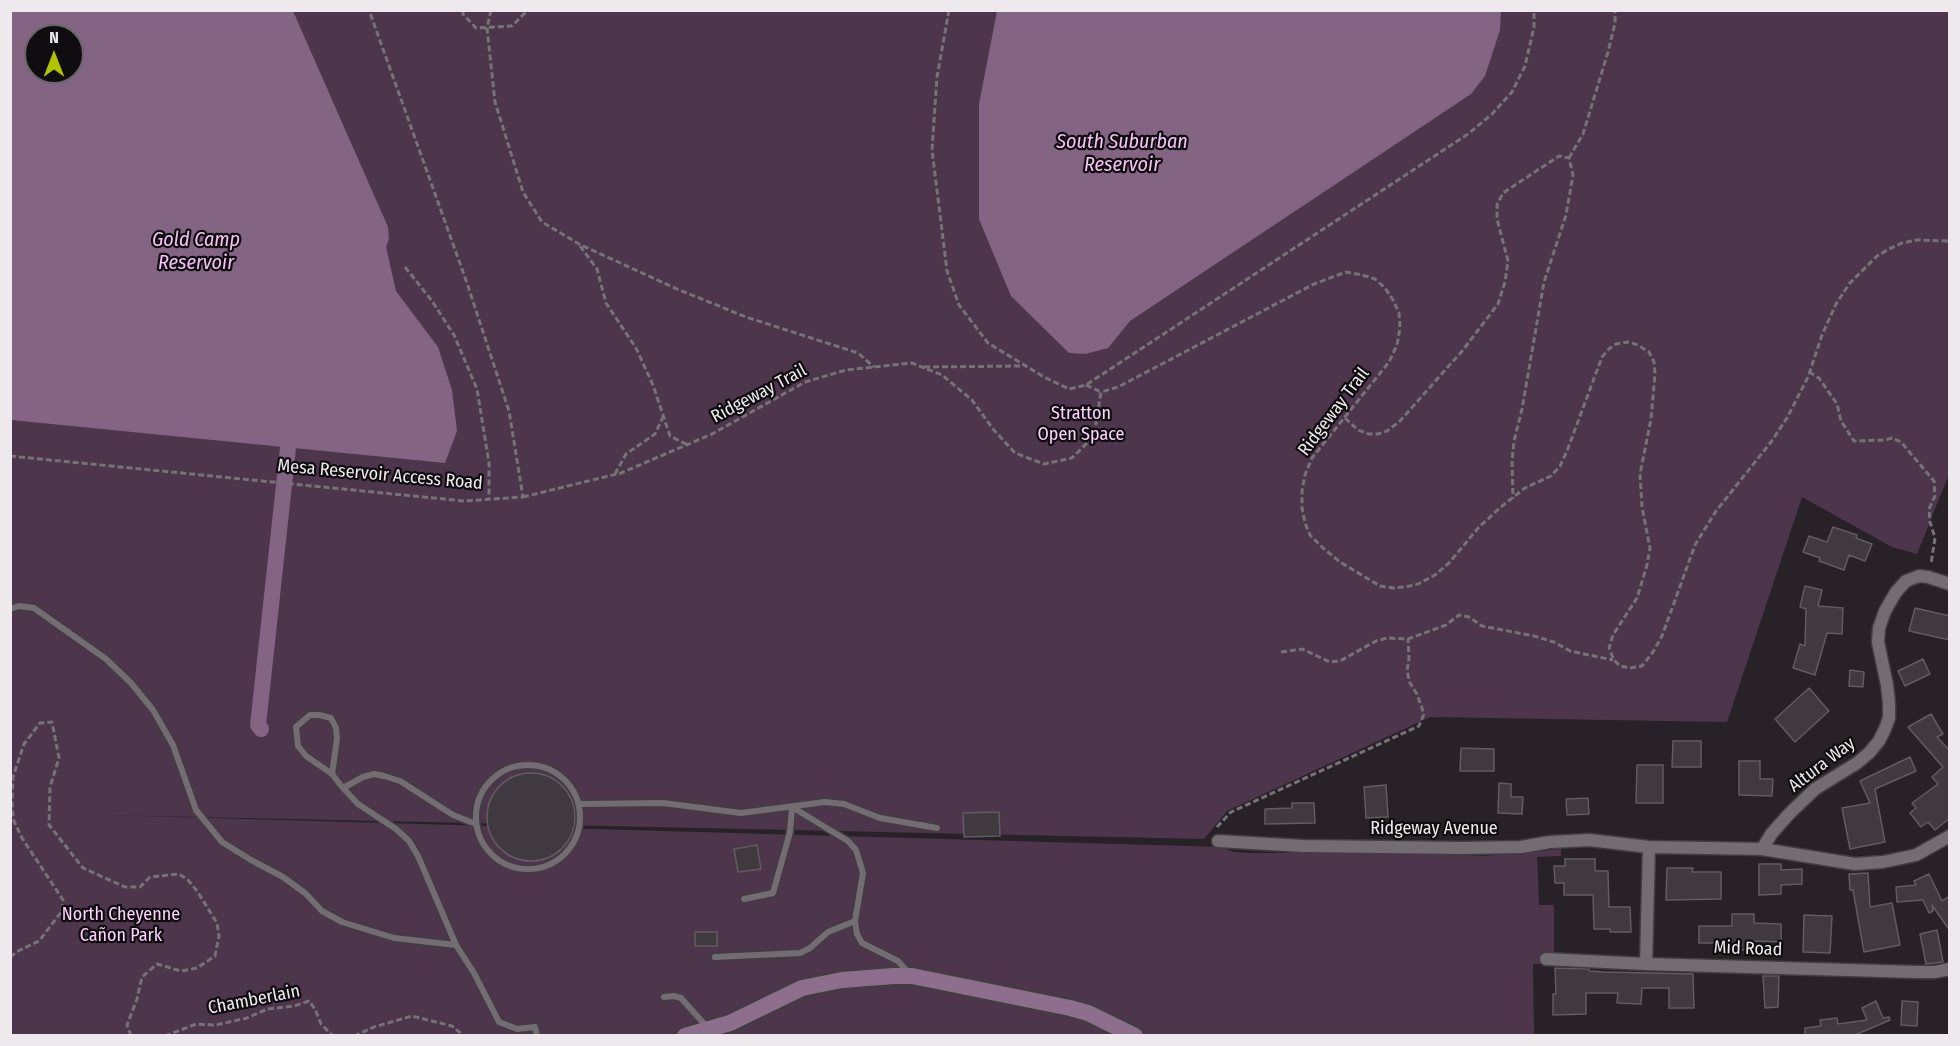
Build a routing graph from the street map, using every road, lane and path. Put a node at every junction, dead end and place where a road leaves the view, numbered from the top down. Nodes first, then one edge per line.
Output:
1 (369, 10) edge
2 (463, 10) edge
3 (491, 10) edge
4 (528, 10) edge
5 (949, 10) edge
6 (1534, 10) edge
7 (1615, 10) edge
8 (487, 28) junction
9 (1569, 158) junction
10 (1950, 241) edge
11 (579, 244) junction
12 (405, 267) dead end
13 (1025, 366) junction
14 (875, 367) junction
15 (921, 367) junction
16 (1809, 372) junction
17 (1086, 385) junction
18 (1101, 392) junction
19 (663, 416) junction
20 (1345, 418) junction
21 (688, 444) junction
22 (10, 456) edge
23 (615, 474) junction
24 (523, 497) junction
25 (1513, 498) junction
26 (489, 500) junction
27 (1923, 577) junction
28 (1950, 584) edge
29 (10, 609) edge
30 (1408, 639) junction
31 (1281, 652) dead end
32 (1614, 660) junction
33 (332, 774) junction
34 (343, 788) junction
35 (579, 804) junction
36 (792, 807) junction
37 (476, 824) junction
38 (937, 828) dead end
39 (1217, 828) dead end
40 (1950, 836) edge
41 (1218, 841) dead end
42 (1649, 847) junction
43 (1762, 849) junction
44 (744, 898) dead end
45 (855, 921) junction
46 (456, 945) junction
47 (10, 957) edge
48 (715, 957) dead end
49 (1546, 959) dead end
50 (1646, 964) junction
51 (1950, 969) edge
52 (912, 976) junction
53 (664, 997) dead end
54 (709, 1030) junction
55 (131, 1035) edge
56 (165, 1035) edge
57 (333, 1035) edge
58 (354, 1035) edge
59 (464, 1035) edge
60 (537, 1035) edge
61 (686, 1035) edge
62 (1135, 1035) edge

1 - 24 path
2 - 8 path
3 - 8 path
4 - 8 path
5 - 13 path
6 - 17 path
7 - 9 path
8 - 11 path
9 - 20 path
9 - 25 path
10 - 16 path
11 - 14 path
11 - 19 path
12 - 26 path
13 - 15 path
13 - 17 path
14 - 15 path, Ridgeway Trail
14 - 21 path, Ridgeway Trail
15 - 18 path, Ridgeway Trail
16 - 27 path
16 - 32 path
17 - 18 path
18 - 20 path, Ridgeway Trail
19 - 21 path
19 - 23 path
20 - 25 path, Ridgeway Trail
21 - 23 path, Ridgeway Trail
22 - 26 path, Mesa Reservoir Access Road
23 - 24 path, Ridgeway Trail
24 - 26 path, Mesa Reservoir Access Road
25 - 32 path, Ridgeway Trail
27 - 28 street
27 - 43 street, Altura Way
29 - 46 lane
30 - 31 path
30 - 32 path
30 - 39 path
33 - 33 lane
33 - 34 lane
34 - 37 lane
34 - 46 lane
35 - 36 lane
35 - 37 lane
35 - 37 lane
36 - 38 lane
36 - 44 lane
36 - 45 lane
40 - 43 street, Ridgeway Avenue
41 - 42 street, Ridgeway Avenue
42 - 43 street, Ridgeway Avenue
42 - 50 street
45 - 48 lane
45 - 52 lane
46 - 60 lane
47 - 55 path
49 - 50 street, Mid Road
50 - 51 street, Mid Road
52 - 54 street
52 - 62 street
53 - 54 lane
54 - 61 street
56 - 57 path, Chamberlain
58 - 59 path

